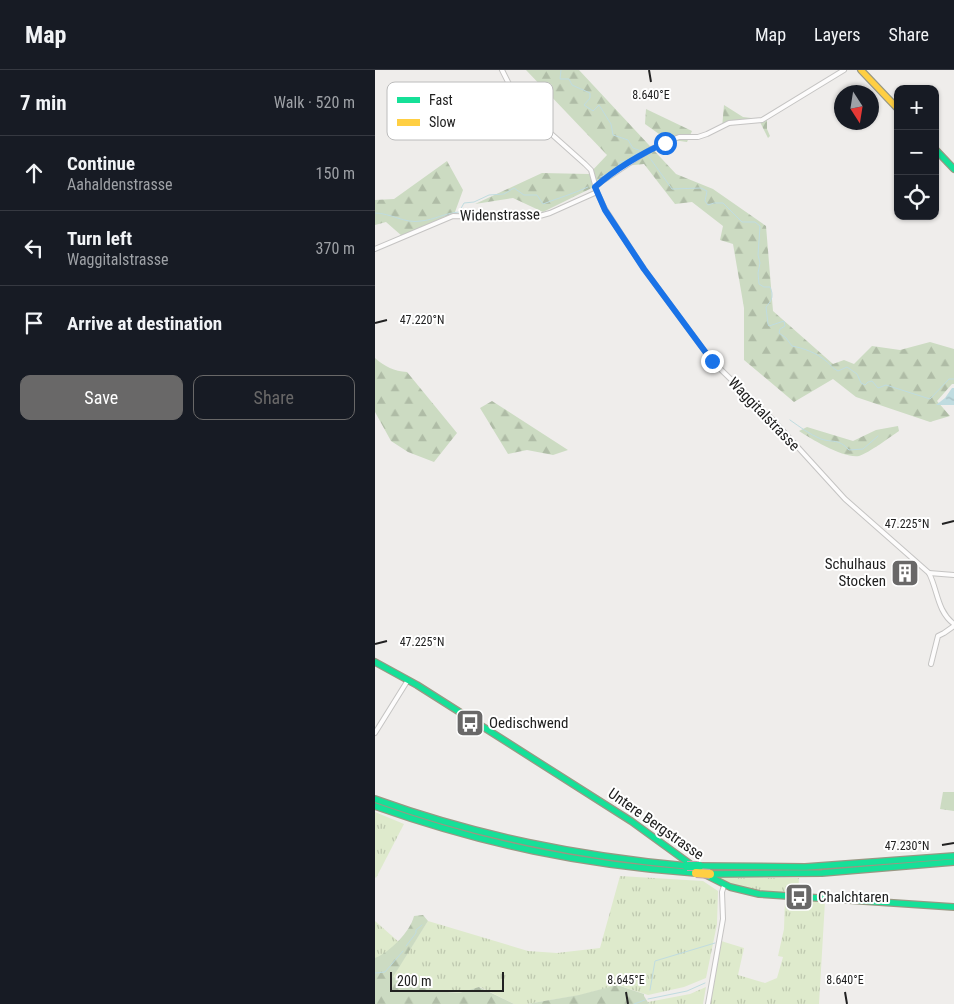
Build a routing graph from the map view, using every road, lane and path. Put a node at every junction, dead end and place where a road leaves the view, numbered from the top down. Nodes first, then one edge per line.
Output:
1 (502, 70) edge
2 (844, 70) edge
3 (861, 70) edge
4 (508, 82) edge
5 (894, 105) edge
6 (553, 135) edge
7 (939, 153) edge
8 (954, 169) edge
9 (595, 187) junction
10 (597, 192) junction
11 (375, 249) edge
12 (929, 573) junction
13 (954, 575) edge
14 (954, 625) edge
15 (375, 662) edge
16 (931, 664) dead end
17 (408, 680) junction
18 (375, 733) edge
19 (375, 799) edge
20 (375, 806) edge
21 (954, 856) edge
22 (954, 862) edge
23 (697, 870) junction
24 (724, 886) junction
25 (954, 907) edge
26 (708, 1004) edge

1 - 4 street, Waggitalstrasse
2 - 9 street
3 - 5 main road
6 - 9 street, Waggitalstrasse
7 - 8 main road
9 - 10 street, Waggitalstrasse
10 - 11 street, Widenstrasse
10 - 12 street, Waggitalstrasse
12 - 13 street
12 - 14 street, Waggitalstrasse
14 - 16 street
15 - 17 main road, Untere Bergstrasse
17 - 18 street
17 - 24 main road, Untere Bergstrasse
19 - 23 main road, bridge
20 - 23 main road
21 - 23 main road
22 - 23 main road, bridge
24 - 25 main road, Untere Bergstrasse
24 - 26 street

